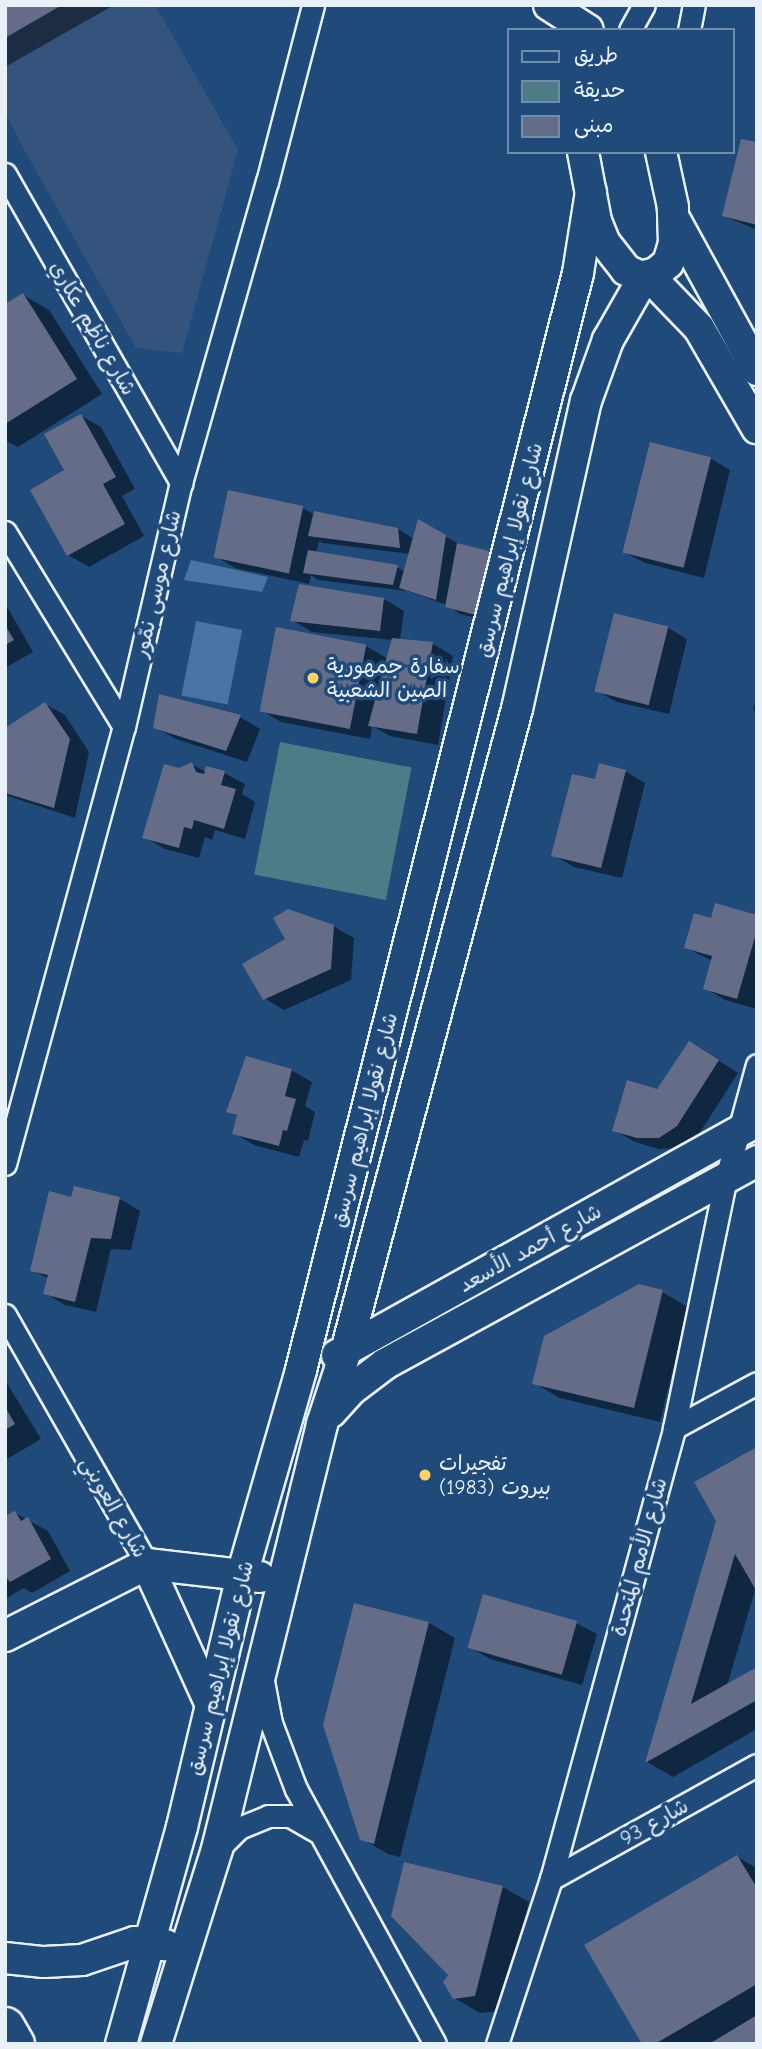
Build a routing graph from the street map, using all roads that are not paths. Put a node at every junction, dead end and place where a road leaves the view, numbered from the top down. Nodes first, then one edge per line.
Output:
1 (313, 5) edge
2 (533, 5) edge
3 (549, 5) edge
4 (644, 5) edge
5 (694, 5) edge
6 (543, 28) edge
7 (585, 28) edge
8 (631, 28) edge
9 (689, 28) edge
10 (583, 154) edge
11 (661, 154) edge
12 (5, 174) edge
13 (591, 192) junction
14 (674, 218) junction
15 (647, 276) junction
16 (757, 370) edge
17 (757, 428) edge
18 (181, 482) junction
19 (5, 532) edge
20 (124, 727) junction
21 (757, 1065) edge
22 (747, 1127) edge
23 (757, 1161) edge
24 (5, 1164) edge
25 (726, 1178) junction
26 (5, 1315) edge
27 (346, 1351) junction
28 (301, 1370) junction
29 (757, 1383) edge
30 (322, 1424) junction
31 (674, 1428) junction
32 (147, 1564) junction
33 (242, 1575) junction
34 (283, 1580) junction
35 (5, 1636) edge
36 (262, 1671) junction
37 (211, 1705) junction
38 (757, 1765) edge
39 (316, 1830) junction
40 (217, 1849) junction
41 (551, 1879) junction
42 (151, 1942) junction
43 (186, 1949) junction
44 (5, 1958) edge
45 (5, 2027) edge
46 (15, 2044) edge
47 (121, 2044) edge
48 (156, 2044) edge
49 (435, 2044) edge
50 (496, 2044) edge

1 - 18 street, شارع موسى نمّور
2 - 6 street
3 - 7 street
4 - 8 street
5 - 9 street
10 - 13 street
11 - 14 street
12 - 18 street, شارع ناظم عكاري
13 - 15 street
13 - 28 street, شارع نقولا إبراهيم سرسق
14 - 15 street, شارع نقولا إبراهيم سرسق
14 - 16 street
15 - 17 street
15 - 27 street, شارع نقولا إبراهيم سرسق
18 - 20 street, شارع موسى نمّور
19 - 20 street
20 - 24 street, شارع موسى نمّور
21 - 22 street, شارع الأمم المتحدة
22 - 25 street, شارع الأمم المتحدة
22 - 27 street, شارع أحمد الأسعد
23 - 25 street, شارع أحمد الأسعد
25 - 30 street, شارع أحمد الأسعد
25 - 31 street, شارع الأمم المتحدة
26 - 32 street, شارع العويني
27 - 28 street, شارع أحمد الأسعد
27 - 30 street, شارع نقولا إبراهيم سرسق
28 - 33 street, شارع نقولا إبراهيم سرسق
29 - 31 street
30 - 34 street, شارع نقولا إبراهيم سرسق
31 - 41 street, شارع الأمم المتحدة
32 - 33 street
32 - 35 street
32 - 37 street, شارع العويني
33 - 34 street
33 - 37 street, شارع نقولا إبراهيم سرسق
34 - 36 street, شارع نقولا إبراهيم سرسق
36 - 39 street
36 - 40 street, شارع نقولا إبراهيم سرسق
37 - 42 street, شارع نقولا إبراهيم سرسق
38 - 41 street, شارع 93
39 - 40 street
39 - 49 street
40 - 43 street, شارع نقولا إبراهيم سرسق
41 - 50 street, شارع الأمم المتحدة
42 - 43 street
42 - 44 street
42 - 47 street, شارع نقولا إبراهيم سرسق
43 - 48 street, شارع نقولا إبراهيم سرسق
45 - 46 highway

